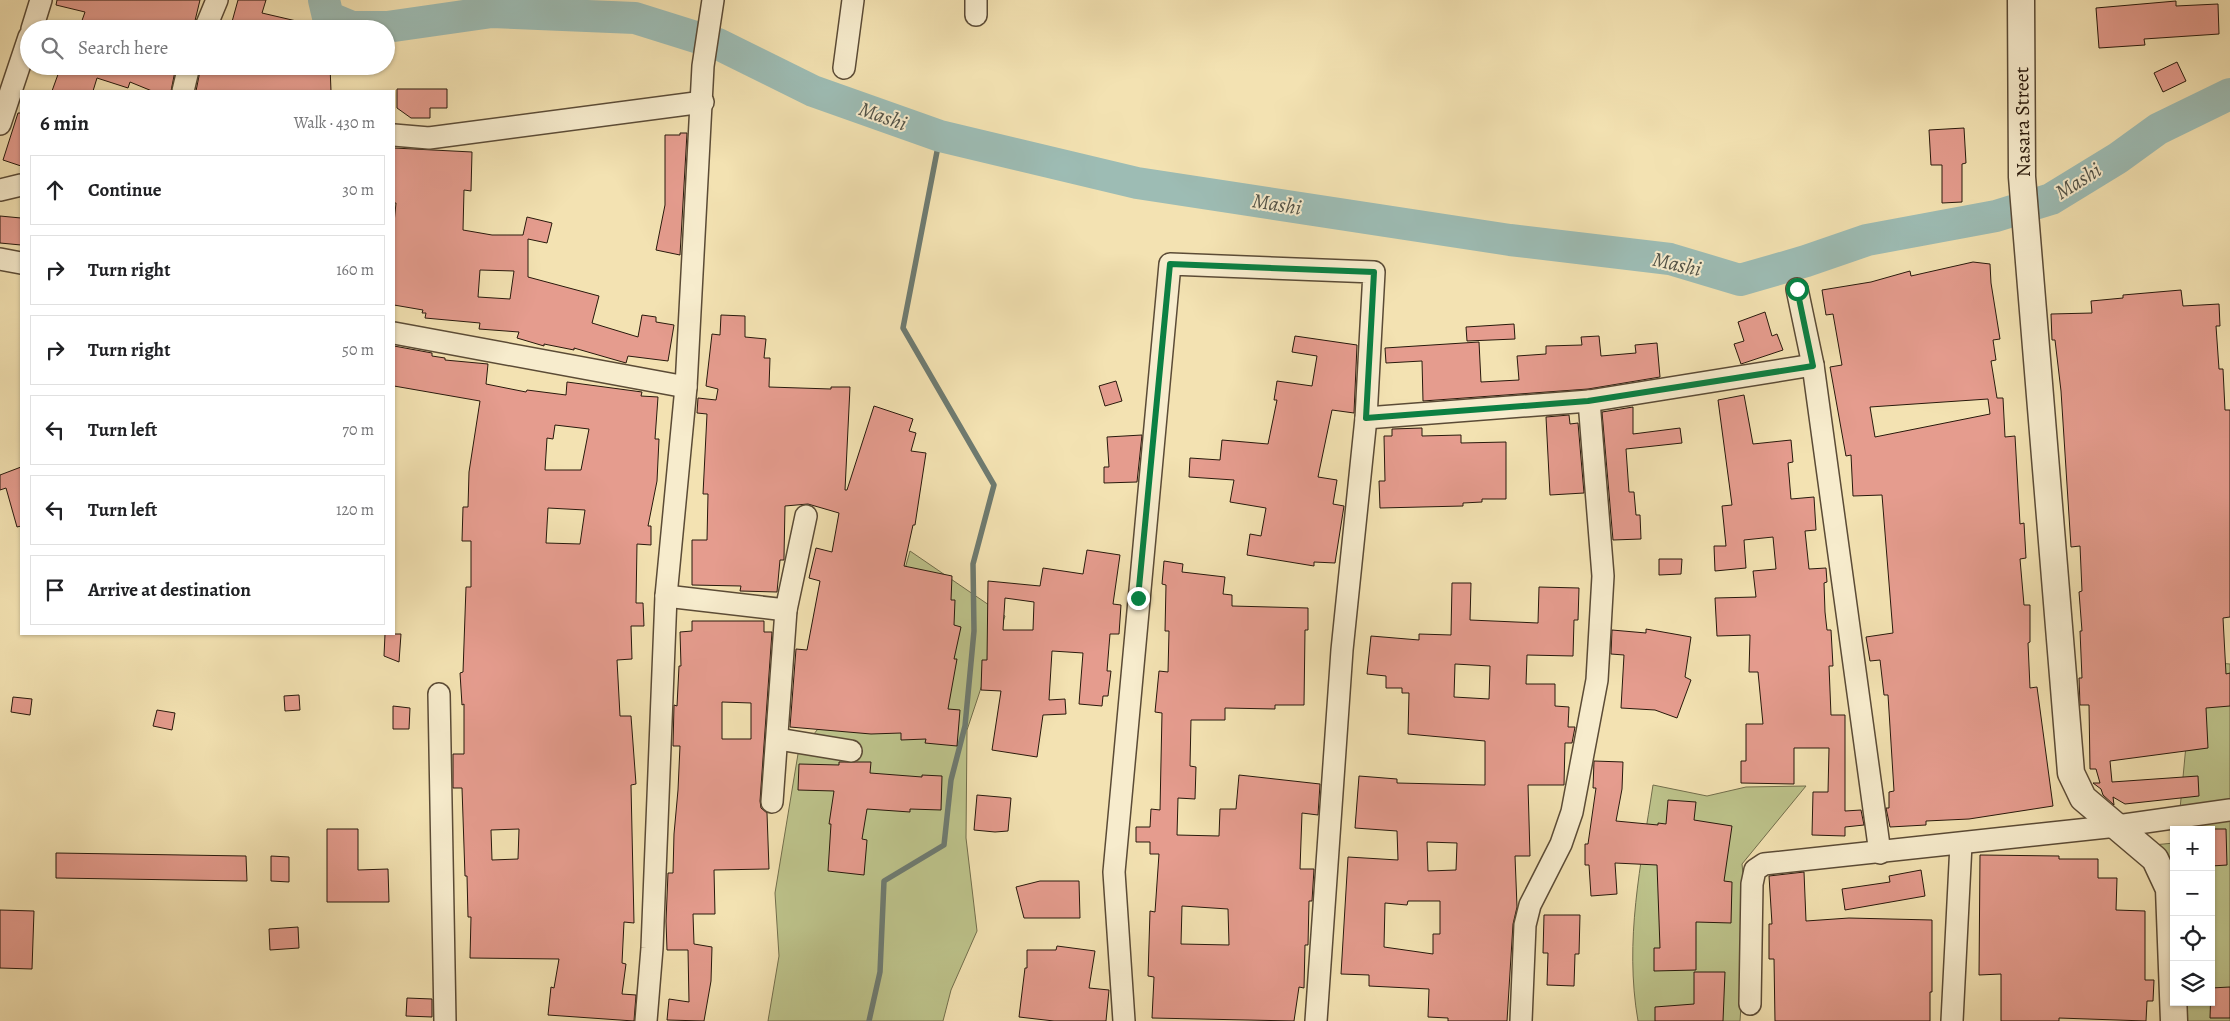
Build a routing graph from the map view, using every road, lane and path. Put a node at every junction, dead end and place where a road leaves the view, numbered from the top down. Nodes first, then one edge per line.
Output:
1 (41, 0) edge
2 (217, 0) edge
3 (853, 0) edge
4 (2021, 0) edge
5 (712, 4) edge
6 (35, 20) edge
7 (209, 20) edge
8 (20, 65) edge
9 (844, 68) dead end
10 (187, 75) edge
11 (183, 90) edge
12 (703, 102) junction
13 (0, 124) edge
14 (395, 135) edge
15 (20, 185) edge
16 (0, 190) edge
17 (0, 259) edge
18 (20, 263) edge
19 (1797, 289) dead end
20 (395, 332) edge
21 (1813, 366) junction
22 (686, 387) junction
23 (1588, 401) junction
24 (1366, 418) junction
25 (806, 516) dead end
26 (666, 596) junction
27 (786, 610) junction
28 (439, 694) dead end
29 (778, 740) junction
30 (851, 751) dead end
31 (772, 802) dead end
32 (2230, 810) edge
33 (2117, 826) junction
34 (1961, 844) junction
35 (1880, 853) junction
36 (1750, 1004) dead end
37 (446, 1021) edge
38 (646, 1021) edge
39 (1124, 1021) edge
40 (1316, 1021) edge
41 (1521, 1021) edge
42 (1952, 1021) edge
43 (2174, 1021) edge

1 - 6 street
2 - 7 street
3 - 9 street
4 - 33 street, Nasara Street
5 - 12 street
8 - 13 street
10 - 11 street
12 - 14 street
12 - 22 street
15 - 16 street
17 - 18 street
19 - 21 street
20 - 22 street
21 - 23 street
21 - 35 street
22 - 26 street
23 - 24 street
23 - 41 street
24 - 39 street
24 - 40 street
25 - 27 street
26 - 27 street
26 - 38 street
27 - 29 street
28 - 37 street
29 - 30 street
29 - 31 street
32 - 33 street
33 - 34 street
33 - 43 street, Nasara Street
34 - 35 street
34 - 42 street
35 - 36 street

